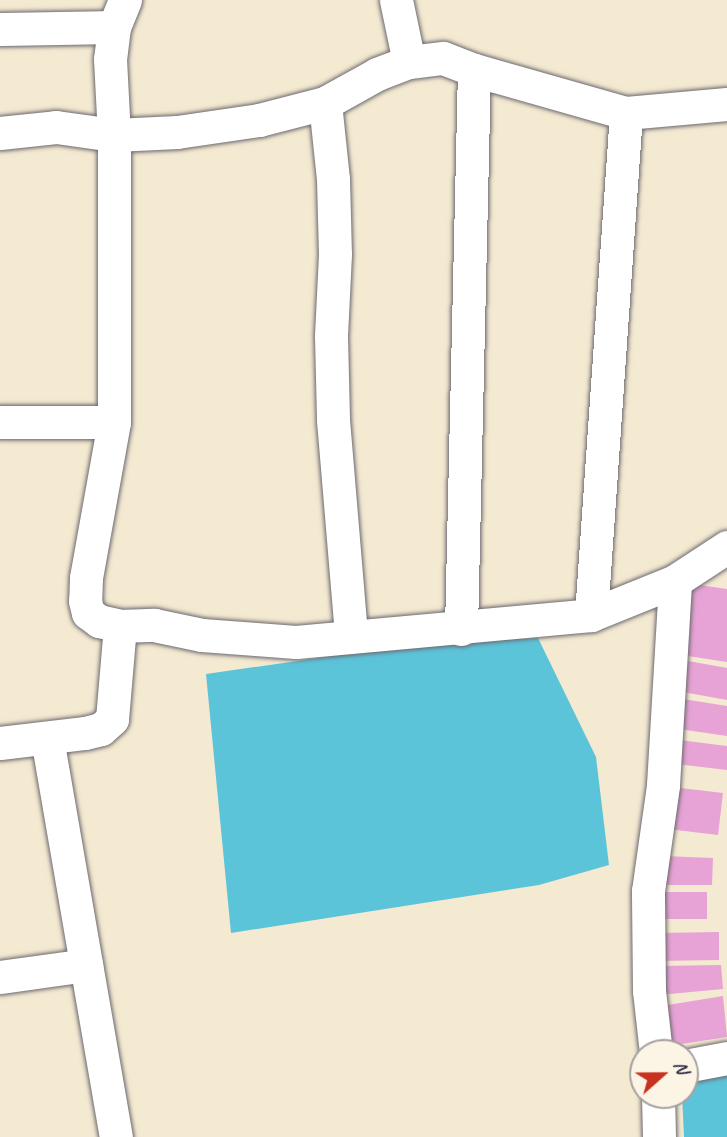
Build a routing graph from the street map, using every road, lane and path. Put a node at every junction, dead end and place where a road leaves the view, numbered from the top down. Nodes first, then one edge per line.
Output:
1 (396, 0) edge
2 (119, 13) edge
3 (0, 29) edge
4 (409, 62) junction
5 (474, 70) junction
6 (325, 103) junction
7 (727, 104) edge
8 (626, 113) junction
9 (0, 133) edge
10 (114, 135) junction
11 (0, 422) edge
12 (114, 422) junction
13 (727, 547) edge
14 (675, 581) junction
15 (591, 615) junction
16 (120, 626) junction
17 (461, 629) junction
18 (351, 635) junction
19 (47, 738) junction
20 (0, 743) edge
21 (86, 965) junction
22 (0, 977) edge
23 (654, 1039) edge
24 (727, 1058) edge
25 (699, 1063) edge
26 (658, 1109) edge
27 (116, 1137) edge
28 (659, 1137) edge

1 - 4 street
2 - 3 street
2 - 10 street
4 - 5 street
4 - 6 street
5 - 8 street
5 - 17 street
6 - 10 street
6 - 18 street
7 - 8 street
8 - 15 street
9 - 10 street
10 - 12 street
11 - 12 street
12 - 16 street
13 - 14 street
14 - 15 street
14 - 23 street
15 - 17 street
16 - 18 street
16 - 19 street
17 - 18 street
19 - 20 street
19 - 21 street
21 - 22 street
21 - 27 street
24 - 25 street
26 - 28 street

